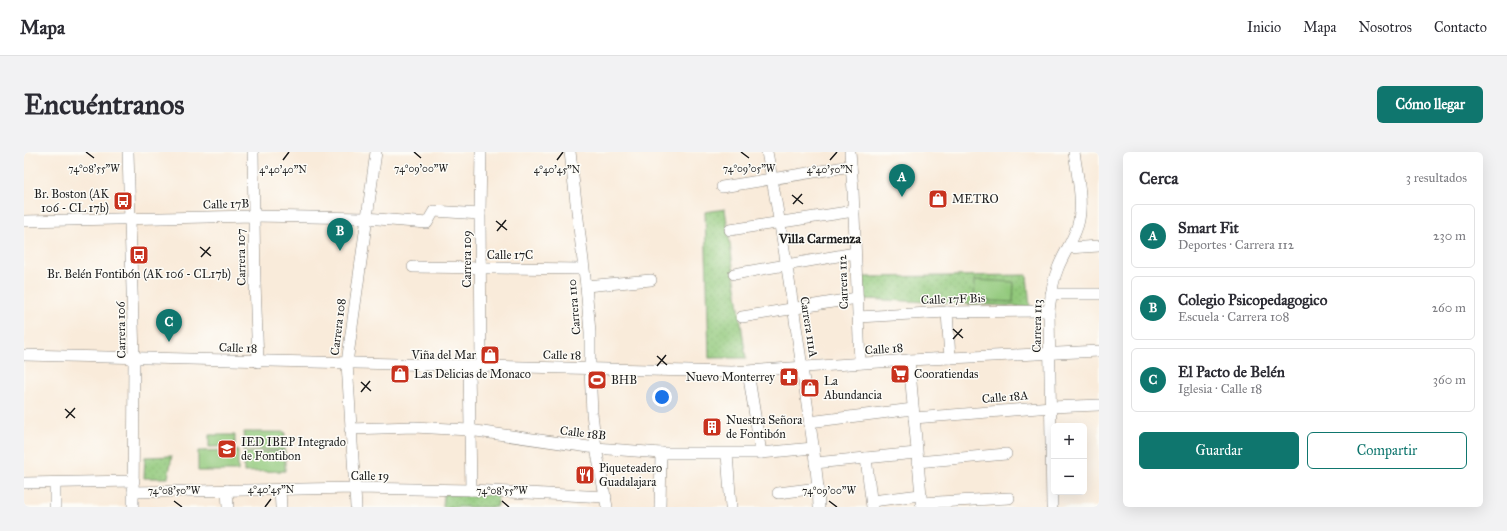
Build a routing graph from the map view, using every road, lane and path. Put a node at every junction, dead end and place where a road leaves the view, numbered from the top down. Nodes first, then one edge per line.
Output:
1 (128, 152) edge
2 (253, 152) edge
3 (376, 152) edge
4 (481, 152) edge
5 (570, 152) edge
6 (767, 152) edge
7 (850, 152) edge
8 (1074, 152) edge
9 (851, 166) junction
10 (772, 179) junction
11 (722, 187) dead end
12 (854, 211) junction
13 (480, 214) junction
14 (254, 216) junction
15 (366, 218) junction
16 (131, 220) junction
17 (24, 221) edge
18 (779, 222) junction
19 (730, 230) dead end
20 (1099, 246) edge
21 (1068, 248) junction
22 (855, 253) junction
23 (786, 265) junction
24 (413, 267) dead end
25 (480, 268) junction
26 (583, 269) junction
27 (734, 274) dead end
28 (651, 280) dead end
29 (586, 286) junction
30 (1051, 294) junction
31 (1099, 294) edge
32 (857, 298) junction
33 (793, 308) junction
34 (1049, 311) junction
35 (947, 312) junction
36 (742, 317) dead end
37 (858, 317) junction
38 (1099, 352) edge
39 (1049, 353) junction
40 (24, 355) edge
41 (134, 358) junction
42 (950, 358) junction
43 (909, 360) junction
44 (258, 362) junction
45 (347, 363) junction
46 (860, 363) junction
47 (468, 366) junction
48 (481, 366) junction
49 (802, 368) junction
50 (590, 369) junction
51 (748, 372) junction
52 (1099, 405) edge
53 (1051, 407) junction
54 (913, 413) junction
55 (810, 422) junction
56 (350, 429) junction
57 (469, 430) junction
58 (596, 448) junction
59 (813, 448) junction
60 (661, 453) junction
61 (761, 453) junction
62 (728, 454) junction
63 (1006, 454) dead end
64 (866, 458) junction
65 (917, 458) junction
66 (815, 463) junction
67 (24, 483) edge
68 (55, 483) junction
69 (134, 486) junction
70 (355, 488) junction
71 (818, 488) junction
72 (227, 490) junction
73 (280, 490) junction
74 (471, 490) junction
75 (778, 493) dead end
76 (1009, 498) dead end
77 (607, 502) edge
78 (921, 502) edge
79 (872, 504) edge
80 (56, 507) edge
81 (133, 507) edge
82 (228, 507) edge
83 (281, 507) edge
84 (356, 507) edge
85 (660, 507) edge
86 (731, 507) edge
87 (819, 507) edge
88 (1052, 507) edge

1 - 16 street, Carrera 106
2 - 14 street, Carrera 107
3 - 15 street, Carrera 108
4 - 13 street, Carrera 109
5 - 26 street, Carrera 110
6 - 10 street, Carrera 111A
7 - 9 street, Carrera 112
8 - 21 street, Carrera 113
9 - 10 street
9 - 12 street, Carrera 112
10 - 11 street
10 - 18 street, Carrera 111A
12 - 18 street
12 - 22 street, Carrera 112
13 - 15 street, Calle 17B
13 - 25 street, Carrera 109
14 - 15 street, Calle 17B
14 - 16 street, Calle 17B
14 - 44 street, Carrera 107
15 - 45 street, Carrera 108
16 - 17 street, Calle 17B
16 - 41 street, Carrera 106
18 - 19 street
18 - 23 street, Carrera 111A
20 - 21 street
21 - 30 street, Carrera 113
22 - 23 street
22 - 32 street, Carrera 112
23 - 27 street
23 - 33 street, Carrera 111A
24 - 25 street, Calle 17C
25 - 26 street, Calle 17C
25 - 48 street, Carrera 109
26 - 29 street, Carrera 110
28 - 29 street
29 - 50 street, Carrera 110
30 - 31 street
30 - 34 street, Carrera 113
32 - 33 street
32 - 37 street, Carrera 112
33 - 36 street
33 - 49 street, Carrera 111A
34 - 35 street, Calle 17F Bis
34 - 39 street, Carrera 113
35 - 37 street, Calle 17F Bis
35 - 42 street
37 - 46 street, Carrera 112
38 - 39 street, Calle 18
39 - 42 street, Calle 18
39 - 53 street, Carrera 113
40 - 41 street, Calle 18
41 - 44 street, Calle 18
41 - 69 street, Carrera 106
42 - 43 street, Calle 18
43 - 46 street, Calle 18
43 - 54 street
44 - 45 street, Calle 18
45 - 47 street, Calle 18
45 - 56 street, Carrera 108
46 - 49 street, Calle 18
47 - 48 street, Calle 18
47 - 57 street
48 - 50 street, Calle 18
49 - 51 street, Calle 18
49 - 55 street, Carrera 111A
50 - 51 street, Calle 18
50 - 58 street, Carrera 110
51 - 61 street
52 - 53 street, Calle 18A
53 - 54 street, Calle 18A
53 - 88 street, Carrera 113
54 - 55 street, Calle 18A
54 - 65 street
55 - 59 street, Carrera 111A
56 - 57 street, Calle 18B
56 - 70 street, Carrera 108
57 - 58 street, Calle 18B
57 - 74 street
58 - 60 street, Calle 18B
58 - 77 street, Carrera 110
59 - 61 street, Calle 18B
59 - 66 street, Carrera 111A
60 - 62 street, Calle 18B
60 - 85 street
61 - 62 street, Calle 18B
62 - 86 street
63 - 65 street
64 - 65 street
64 - 66 street
64 - 79 street
65 - 78 street
66 - 71 street, Carrera 111A
67 - 68 street, Calle 19
68 - 69 street, Calle 19
68 - 80 street
69 - 72 street, Calle 19
69 - 81 street, Carrera 106
70 - 73 street, Calle 19
70 - 74 street, Calle 19
70 - 84 street, Carrera 108
71 - 75 street
71 - 87 street, Carrera 111A
72 - 73 street, Calle 19
72 - 82 street
73 - 83 street
74 - 77 street, Calle 19
76 - 78 street
78 - 79 street

